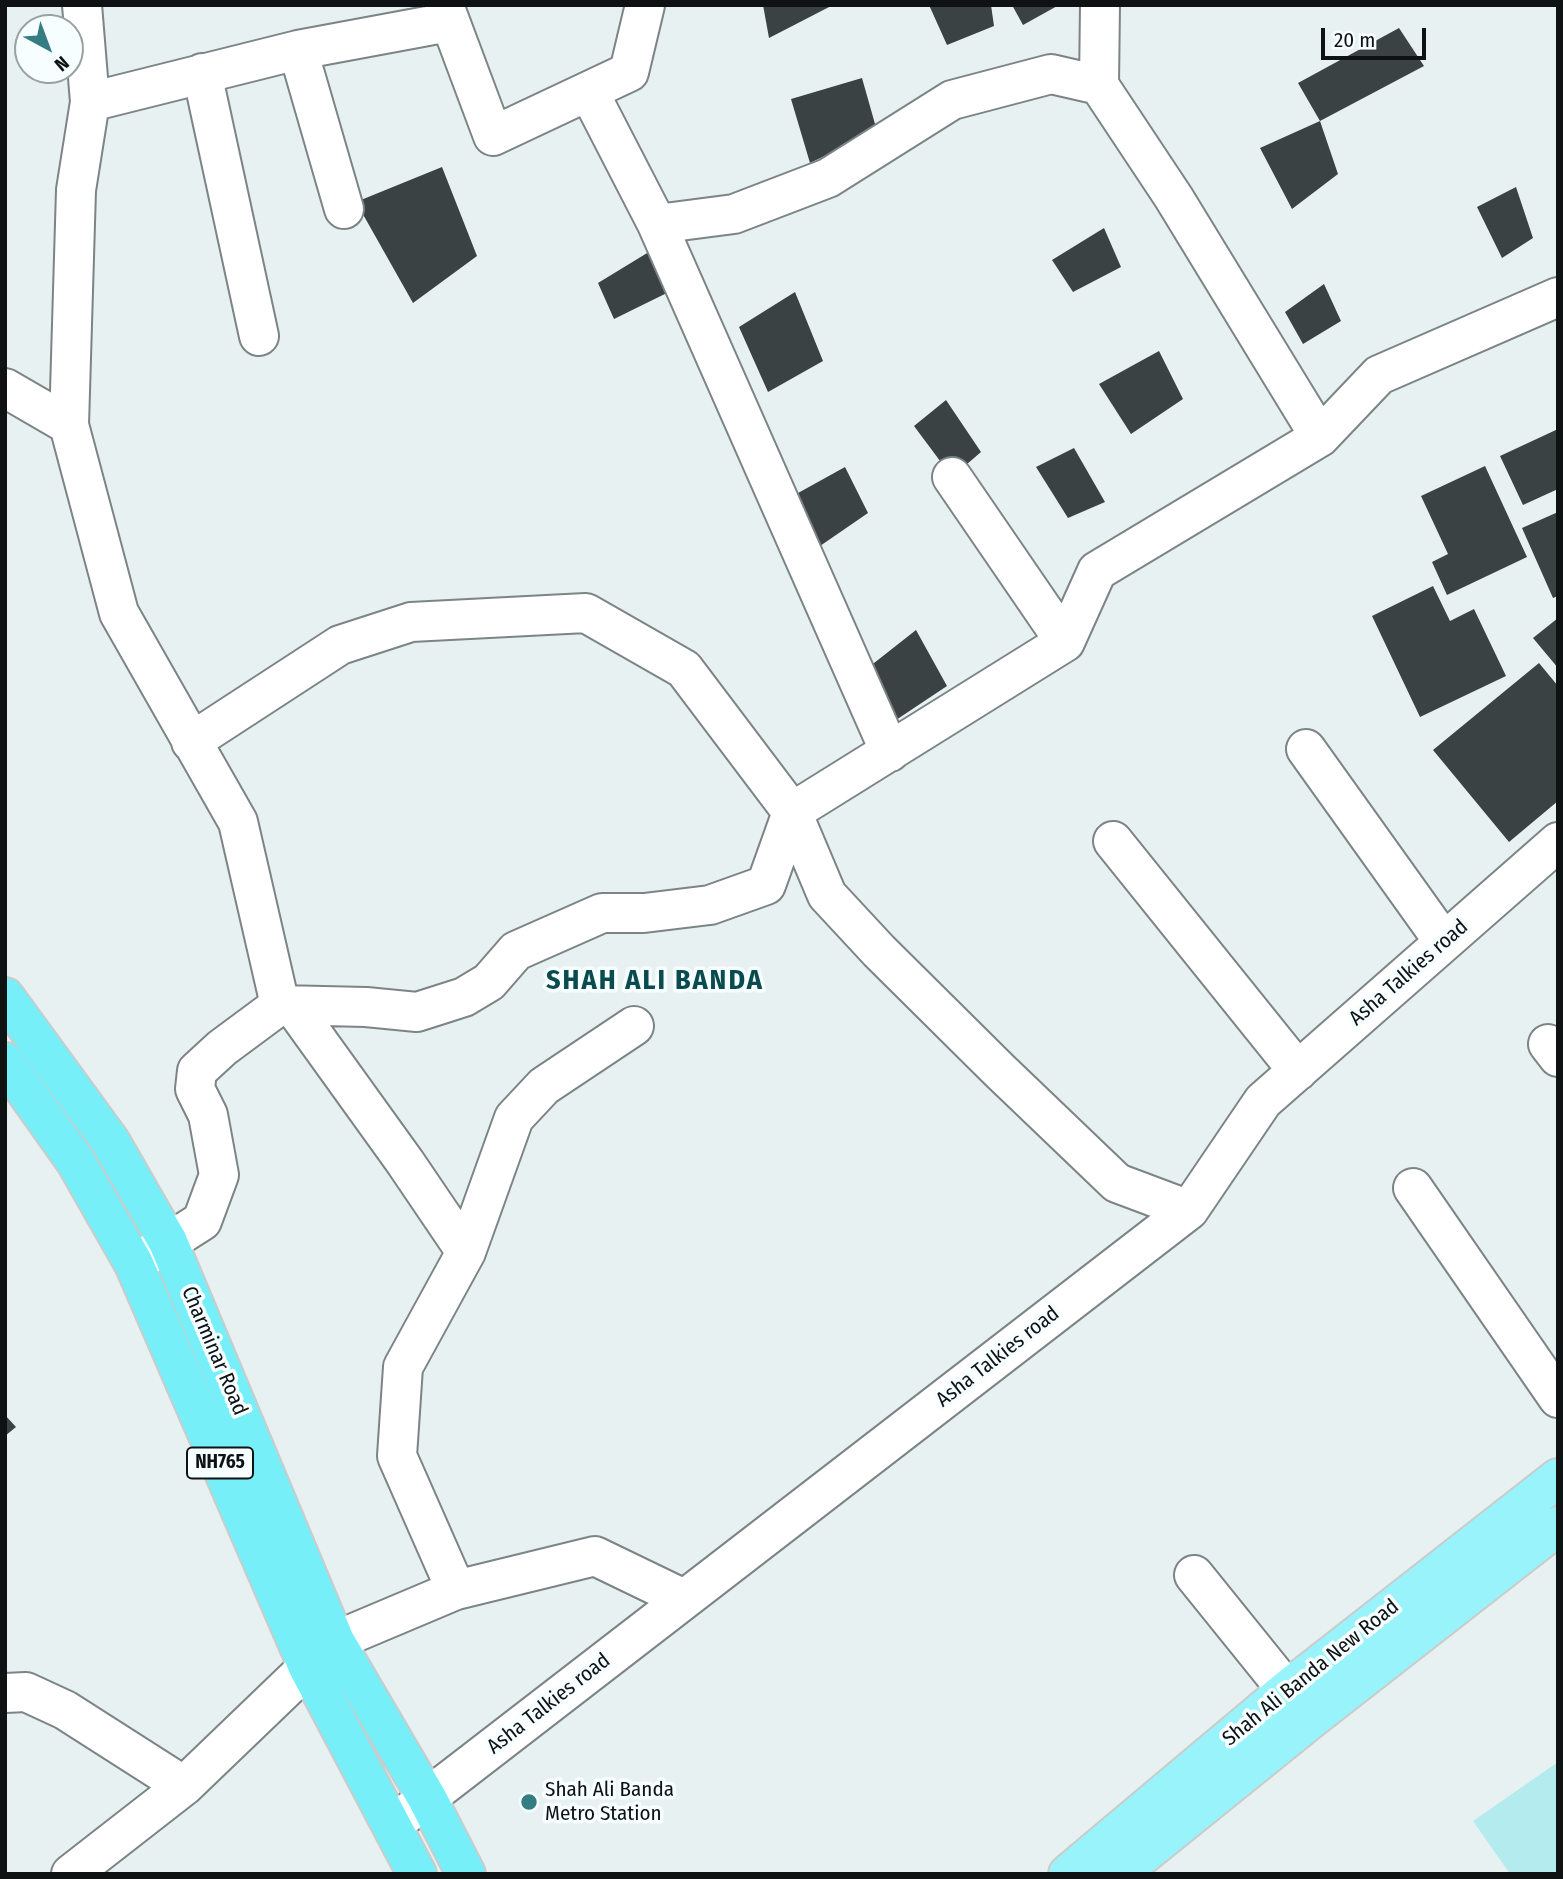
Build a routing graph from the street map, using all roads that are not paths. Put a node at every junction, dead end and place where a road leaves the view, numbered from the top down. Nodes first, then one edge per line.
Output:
1 (82, 5) edge
2 (645, 5) edge
3 (1100, 5) edge
4 (446, 14) edge
5 (298, 50) junction
6 (202, 74) junction
7 (1099, 85) junction
8 (589, 92) junction
9 (90, 102) junction
10 (344, 209) dead end
11 (657, 224) junction
12 (1558, 297) edge
13 (259, 336) dead end
14 (5, 388) edge
15 (69, 425) junction
16 (1320, 437) junction
17 (952, 477) dead end
18 (1065, 642) junction
19 (191, 742) junction
20 (1306, 749) dead end
21 (890, 752) junction
22 (792, 812) junction
23 (1112, 841) dead end
24 (1558, 842) edge
25 (1444, 942) junction
26 (5, 997) edge
27 (286, 1005) junction
28 (634, 1026) dead end
29 (5, 1062) edge
30 (1298, 1071) junction
31 (1413, 1188) dead end
32 (1189, 1210) junction
33 (168, 1242) junction
34 (466, 1252) junction
35 (134, 1264) junction
36 (1558, 1398) edge
37 (1558, 1478) edge
38 (1558, 1527) edge
39 (1194, 1575) dead end
40 (456, 1590) junction
41 (684, 1599) junction
42 (335, 1641) junction
43 (308, 1667) junction
44 (1287, 1690) junction
45 (5, 1693) edge
46 (1311, 1719) junction
47 (184, 1786) junction
48 (427, 1798) junction
49 (391, 1825) junction
50 (71, 1874) edge
51 (417, 1874) edge
52 (466, 1874) edge
53 (1069, 1874) edge
54 (1119, 1874) edge

1 - 9 street
2 - 8 street
3 - 7 street
4 - 5 street
4 - 8 street
5 - 6 street
5 - 10 street
6 - 9 street
6 - 13 street
7 - 11 street
7 - 16 street
8 - 11 street
9 - 15 street
11 - 21 street
12 - 16 street
14 - 15 street
15 - 19 street
16 - 18 street
17 - 18 street
18 - 21 street
19 - 22 street
19 - 27 street
20 - 25 street
21 - 22 street
22 - 27 street
22 - 32 street
23 - 30 street
24 - 25 street, Asha Talkies road
25 - 30 street, Asha Talkies road
26 - 33 highway, Charminar Road / NH765
27 - 33 street
27 - 34 street
28 - 34 street
29 - 35 highway, Charminar Road / NH765
30 - 32 street, Asha Talkies road
31 - 36 street
32 - 41 street, Asha Talkies road
33 - 35 street
33 - 42 highway, Charminar Road / NH765
34 - 40 street
35 - 43 highway, Charminar Road / NH765
37 - 44 main road, Shah Ali Banda New Road
38 - 46 main road, Shah Ali Banda New Road
39 - 44 street
40 - 41 street
40 - 42 street
41 - 48 street, Asha Talkies road
42 - 43 street
42 - 48 highway, Charminar Road / NH765
43 - 47 street
43 - 49 highway, Charminar Road / NH765
44 - 46 street
44 - 53 main road, Shah Ali Banda New Road
45 - 47 street
46 - 54 main road, Shah Ali Banda New Road
47 - 50 street
48 - 49 street, Asha Talkies road
48 - 52 highway, Charminar Road / NH765
49 - 51 highway, Charminar Road / NH765

